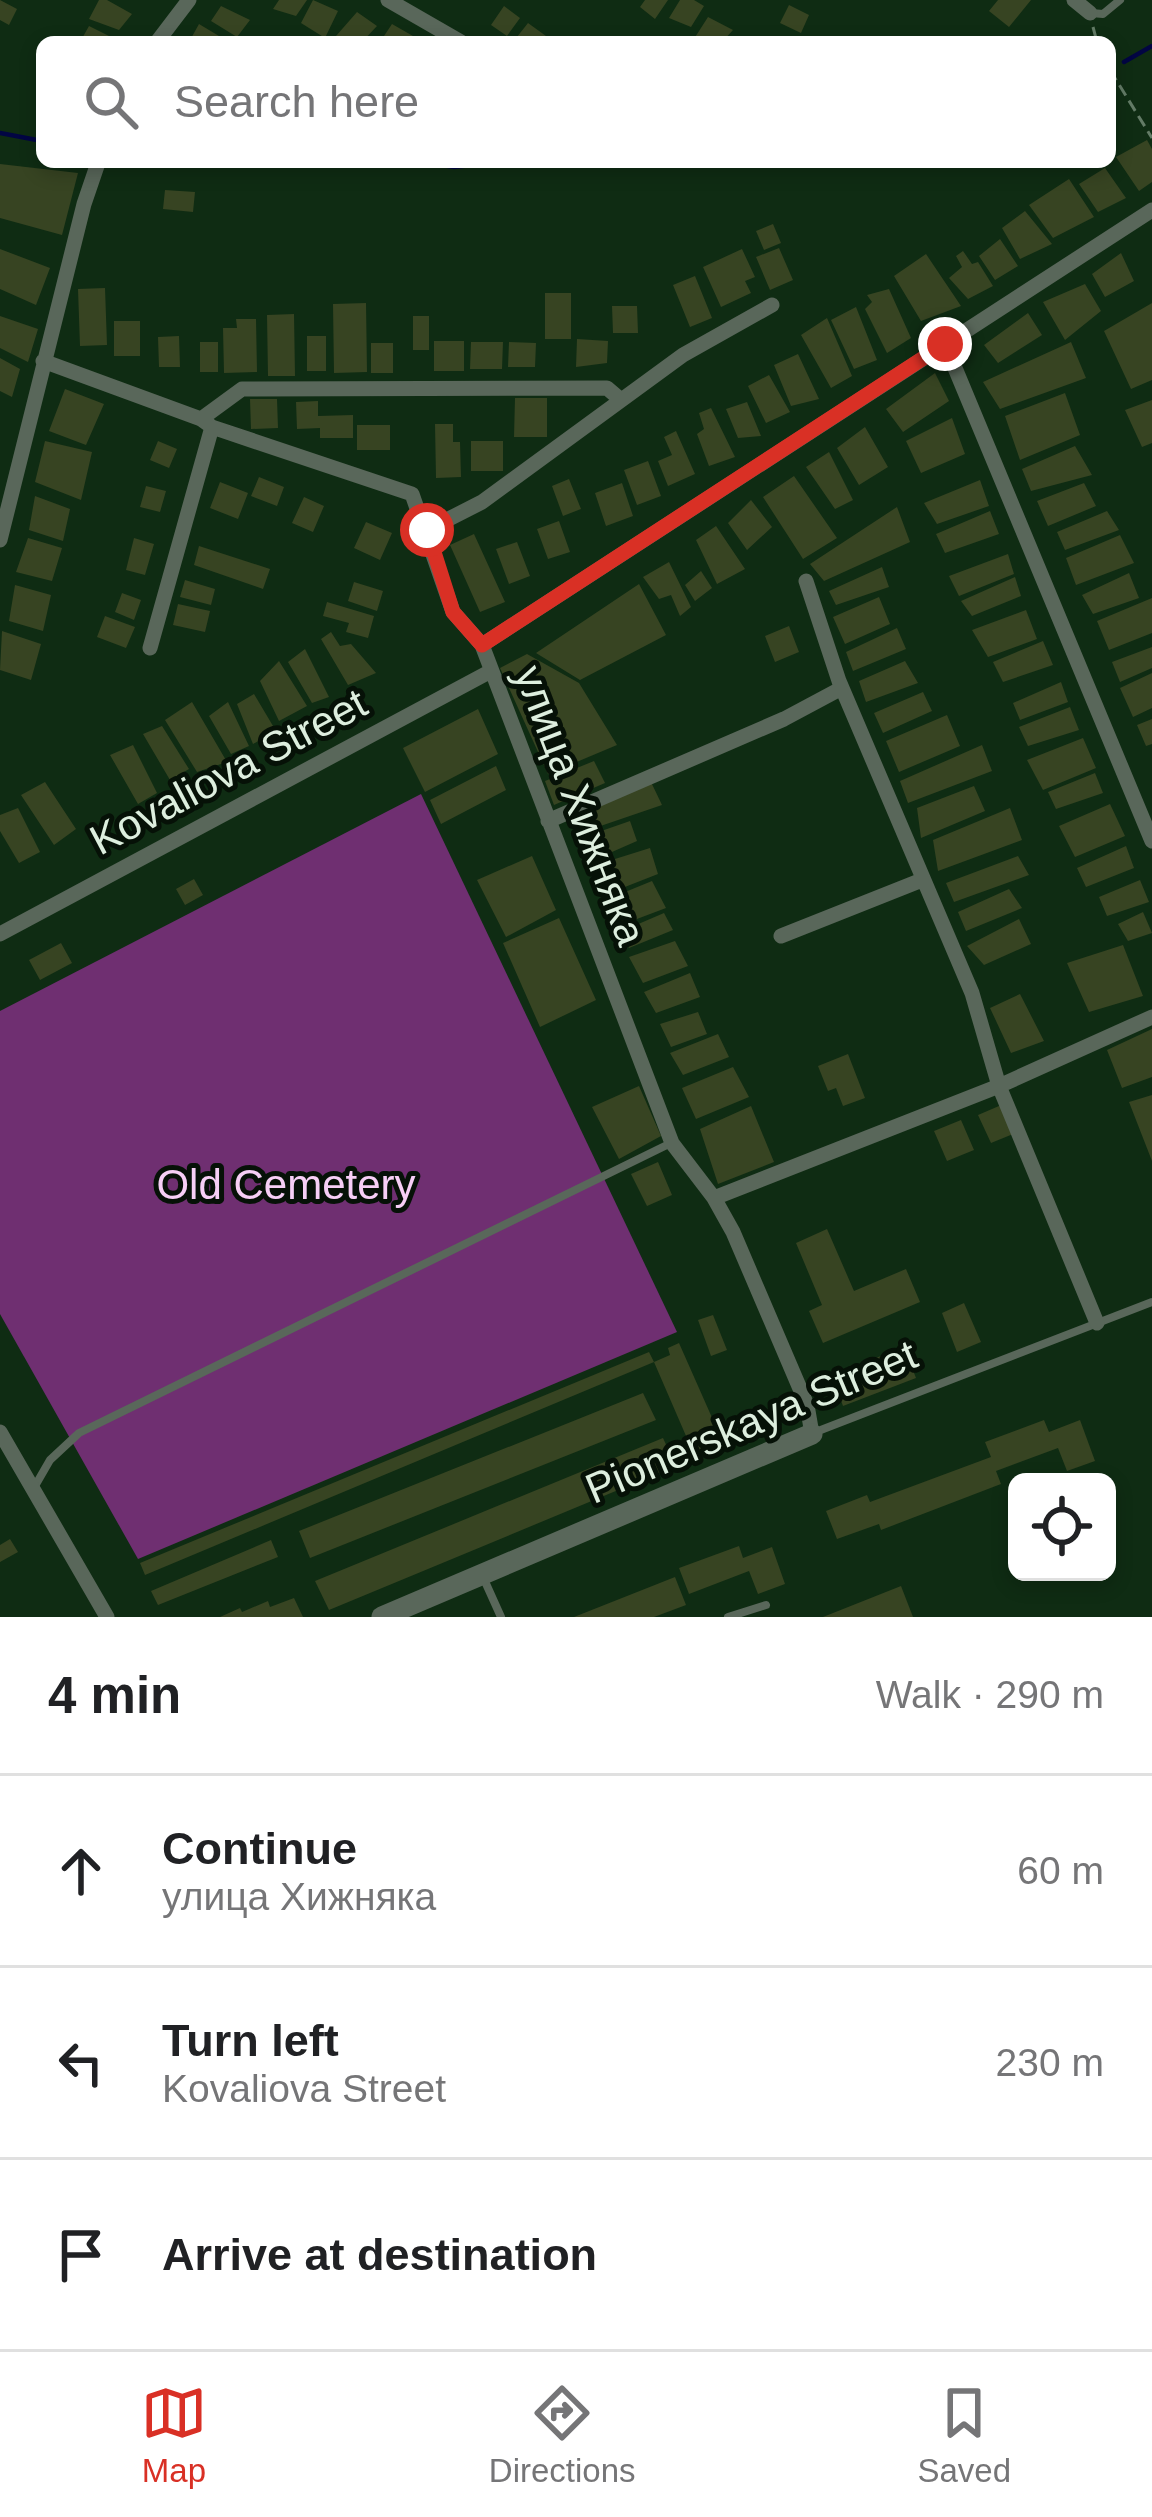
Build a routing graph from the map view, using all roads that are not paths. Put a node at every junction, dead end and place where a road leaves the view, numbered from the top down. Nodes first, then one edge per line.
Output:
1 (189, 0) edge
2 (388, 0) edge
3 (1074, 0) edge
4 (1120, 0) edge
5 (1090, 13) joint
6 (162, 36) edge
7 (451, 36) edge
8 (96, 168) edge
9 (1152, 210) edge
10 (772, 304) dead end
11 (945, 344) junction
12 (43, 361) junction
13 (621, 400) junction
14 (206, 423) junction
15 (427, 530) junction
16 (0, 540) edge
17 (806, 581) dead end
18 (482, 645) junction
19 (149, 648) dead end
20 (490, 670) junction
21 (842, 688) junction
22 (548, 821) junction
23 (1152, 842) edge
24 (922, 880) junction
25 (0, 934) edge
26 (781, 936) dead end
27 (1152, 1017) edge
28 (998, 1086) junction
29 (672, 1143) junction
30 (714, 1198) junction
31 (1152, 1302) edge
32 (1096, 1323) junction
33 (0, 1432) edge
34 (812, 1433) junction
35 (34, 1488) junction
36 (483, 1575) junction
37 (766, 1605) dead end
38 (107, 1617) edge
39 (382, 1617) edge
40 (501, 1617) edge
41 (728, 1617) edge

1 - 6 street
2 - 7 street
3 - 5 street
4 - 5 lane
8 - 12 street
9 - 11 street
10 - 13 street
11 - 18 street
11 - 23 street
12 - 14 street, улица Хижняка
12 - 16 street
13 - 14 street
13 - 15 street
14 - 15 street, улица Хижняка
14 - 19 street
15 - 18 street, улица Хижняка
17 - 21 street
18 - 20 street, улица Хижняка
20 - 22 street, улица Хижняка
20 - 25 street, Kovaliova Street
21 - 22 street
21 - 24 street
22 - 29 street, улица Хижняка
24 - 26 street
24 - 28 street
27 - 28 street
28 - 30 street
28 - 32 street
29 - 30 street, улица Хижняка
29 - 35 lane
30 - 34 street, улица Хижняка
31 - 32 lane, Pionerskaya Street
32 - 34 lane, Pionerskaya Street
33 - 35 street
34 - 36 street, Pionerskaya Street
35 - 38 street
36 - 39 street, Pionerskaya Street
36 - 40 lane
37 - 41 lane

